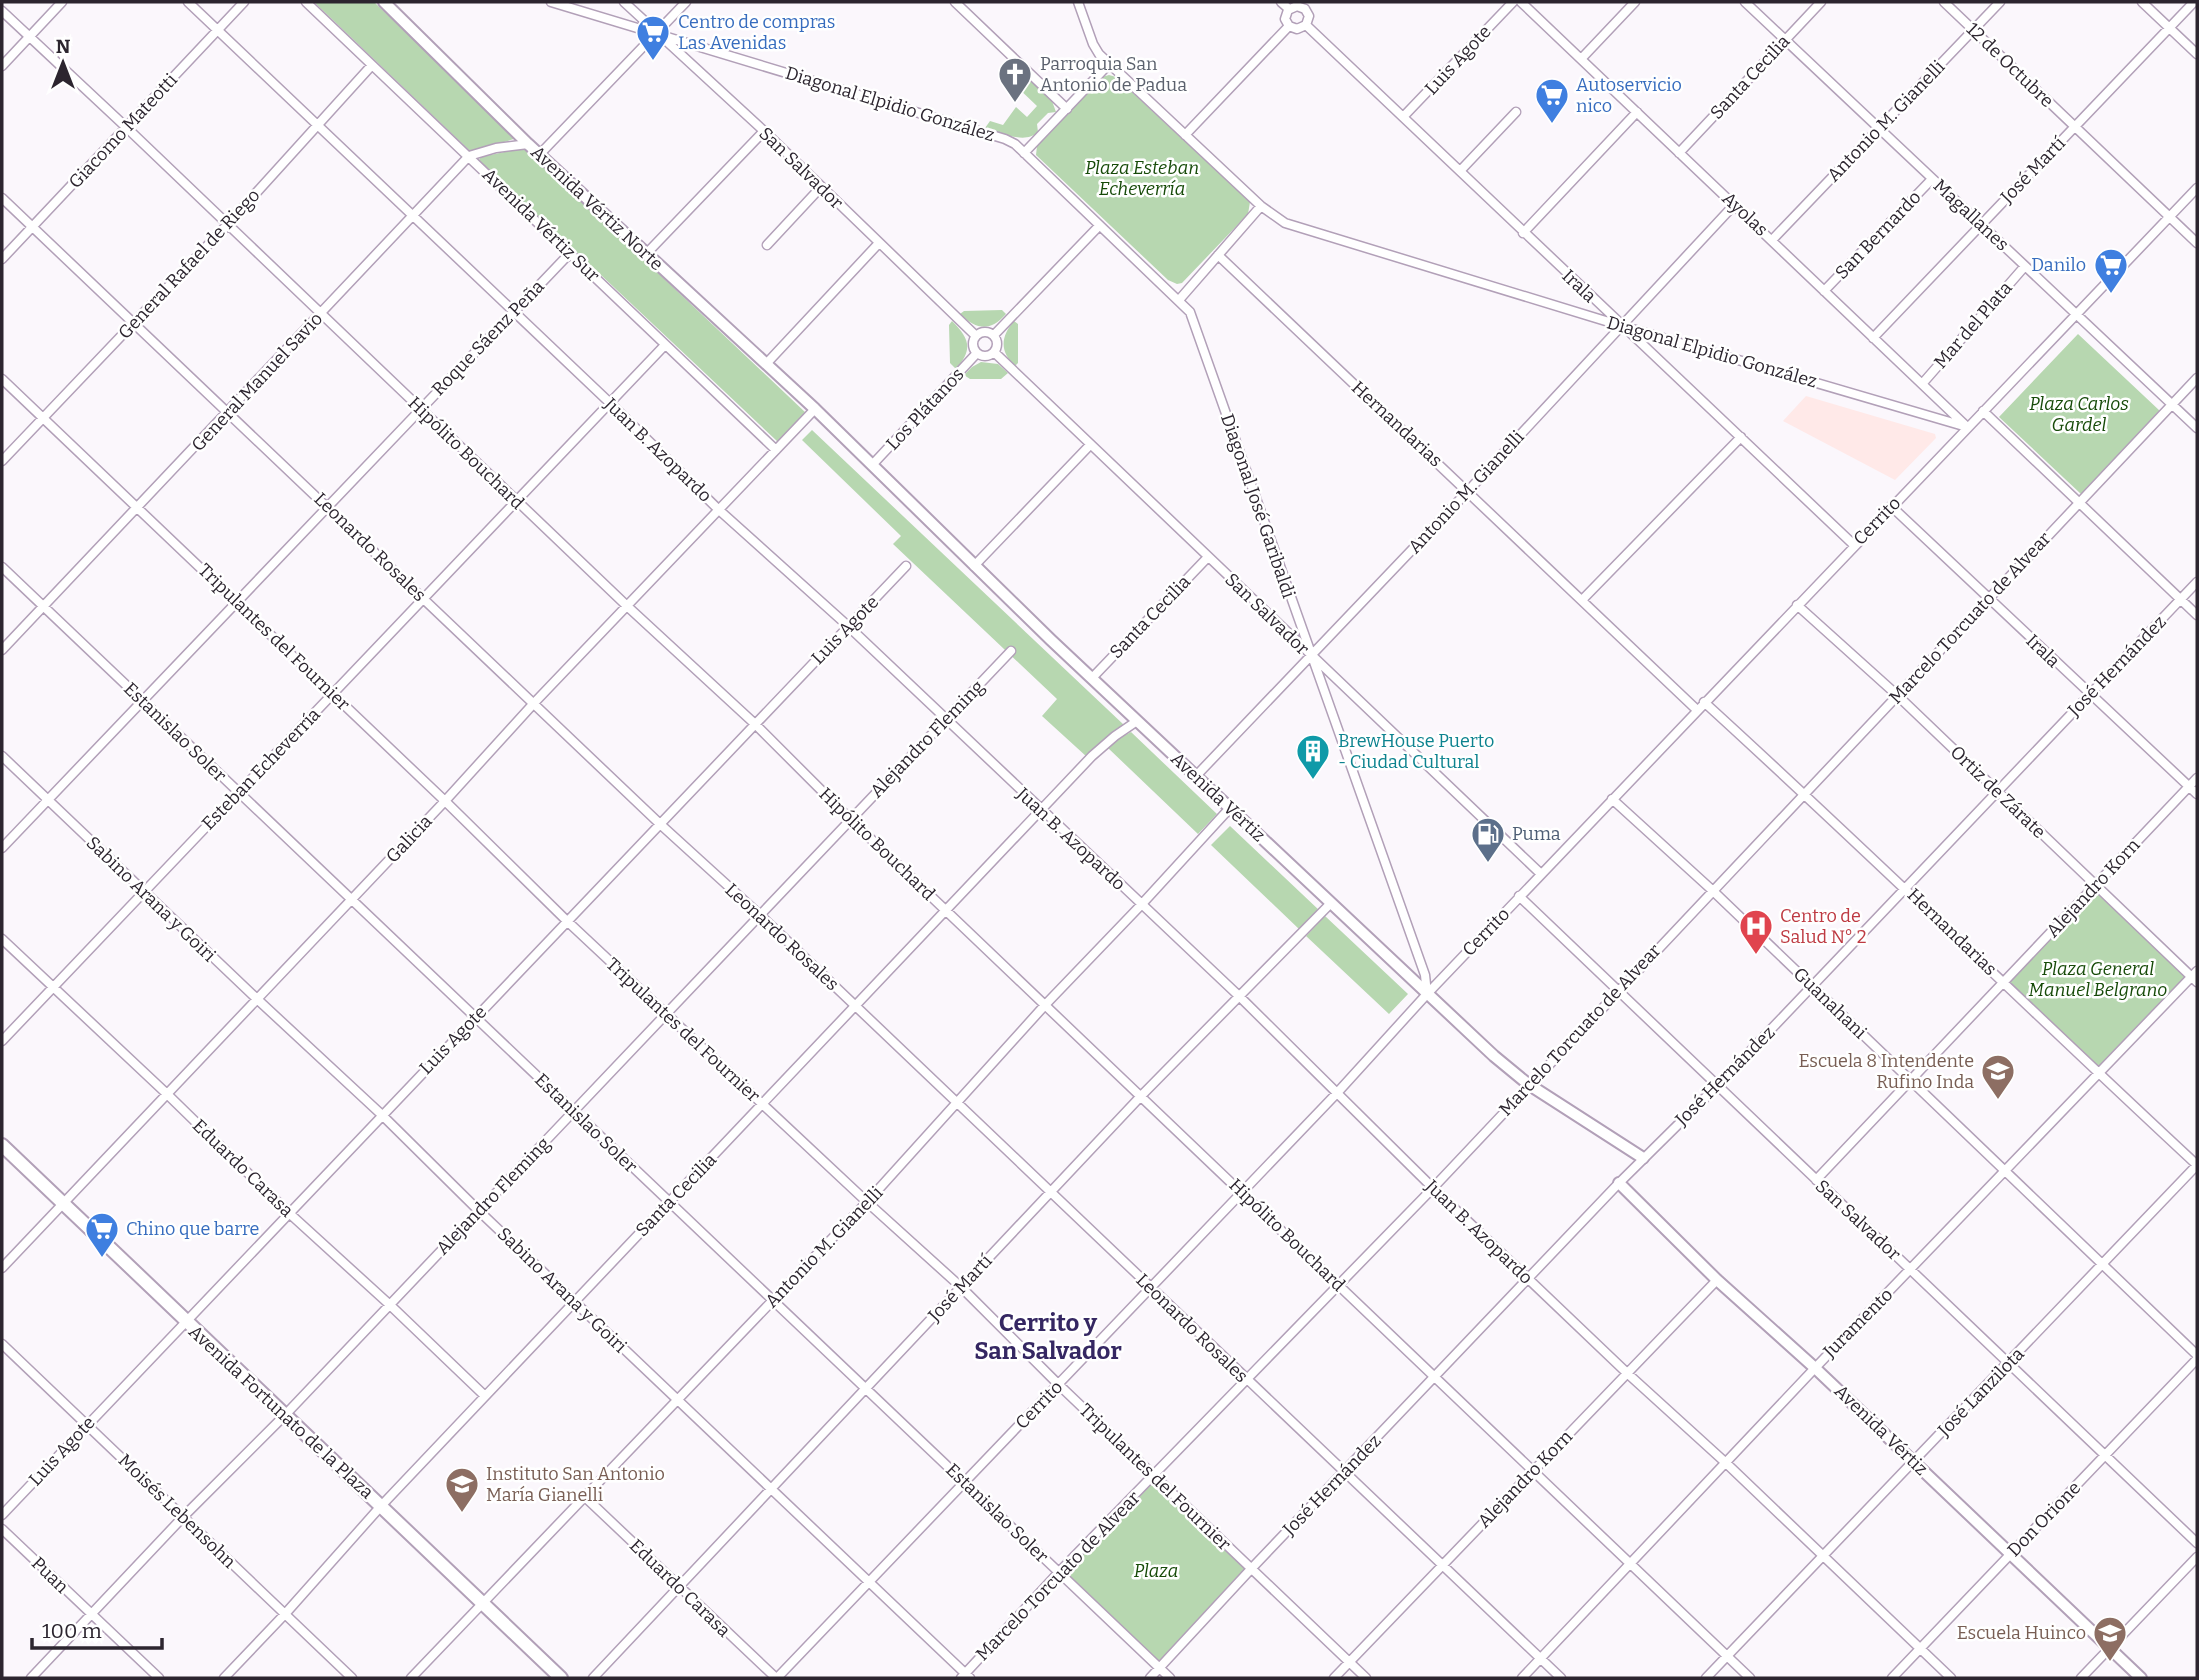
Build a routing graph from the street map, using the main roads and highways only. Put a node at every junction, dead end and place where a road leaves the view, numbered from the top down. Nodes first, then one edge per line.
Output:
1 (2, 1145) edge
2 (561, 1678) edge

1 - 2 main road, Avenida Fortunato de la Plaza

